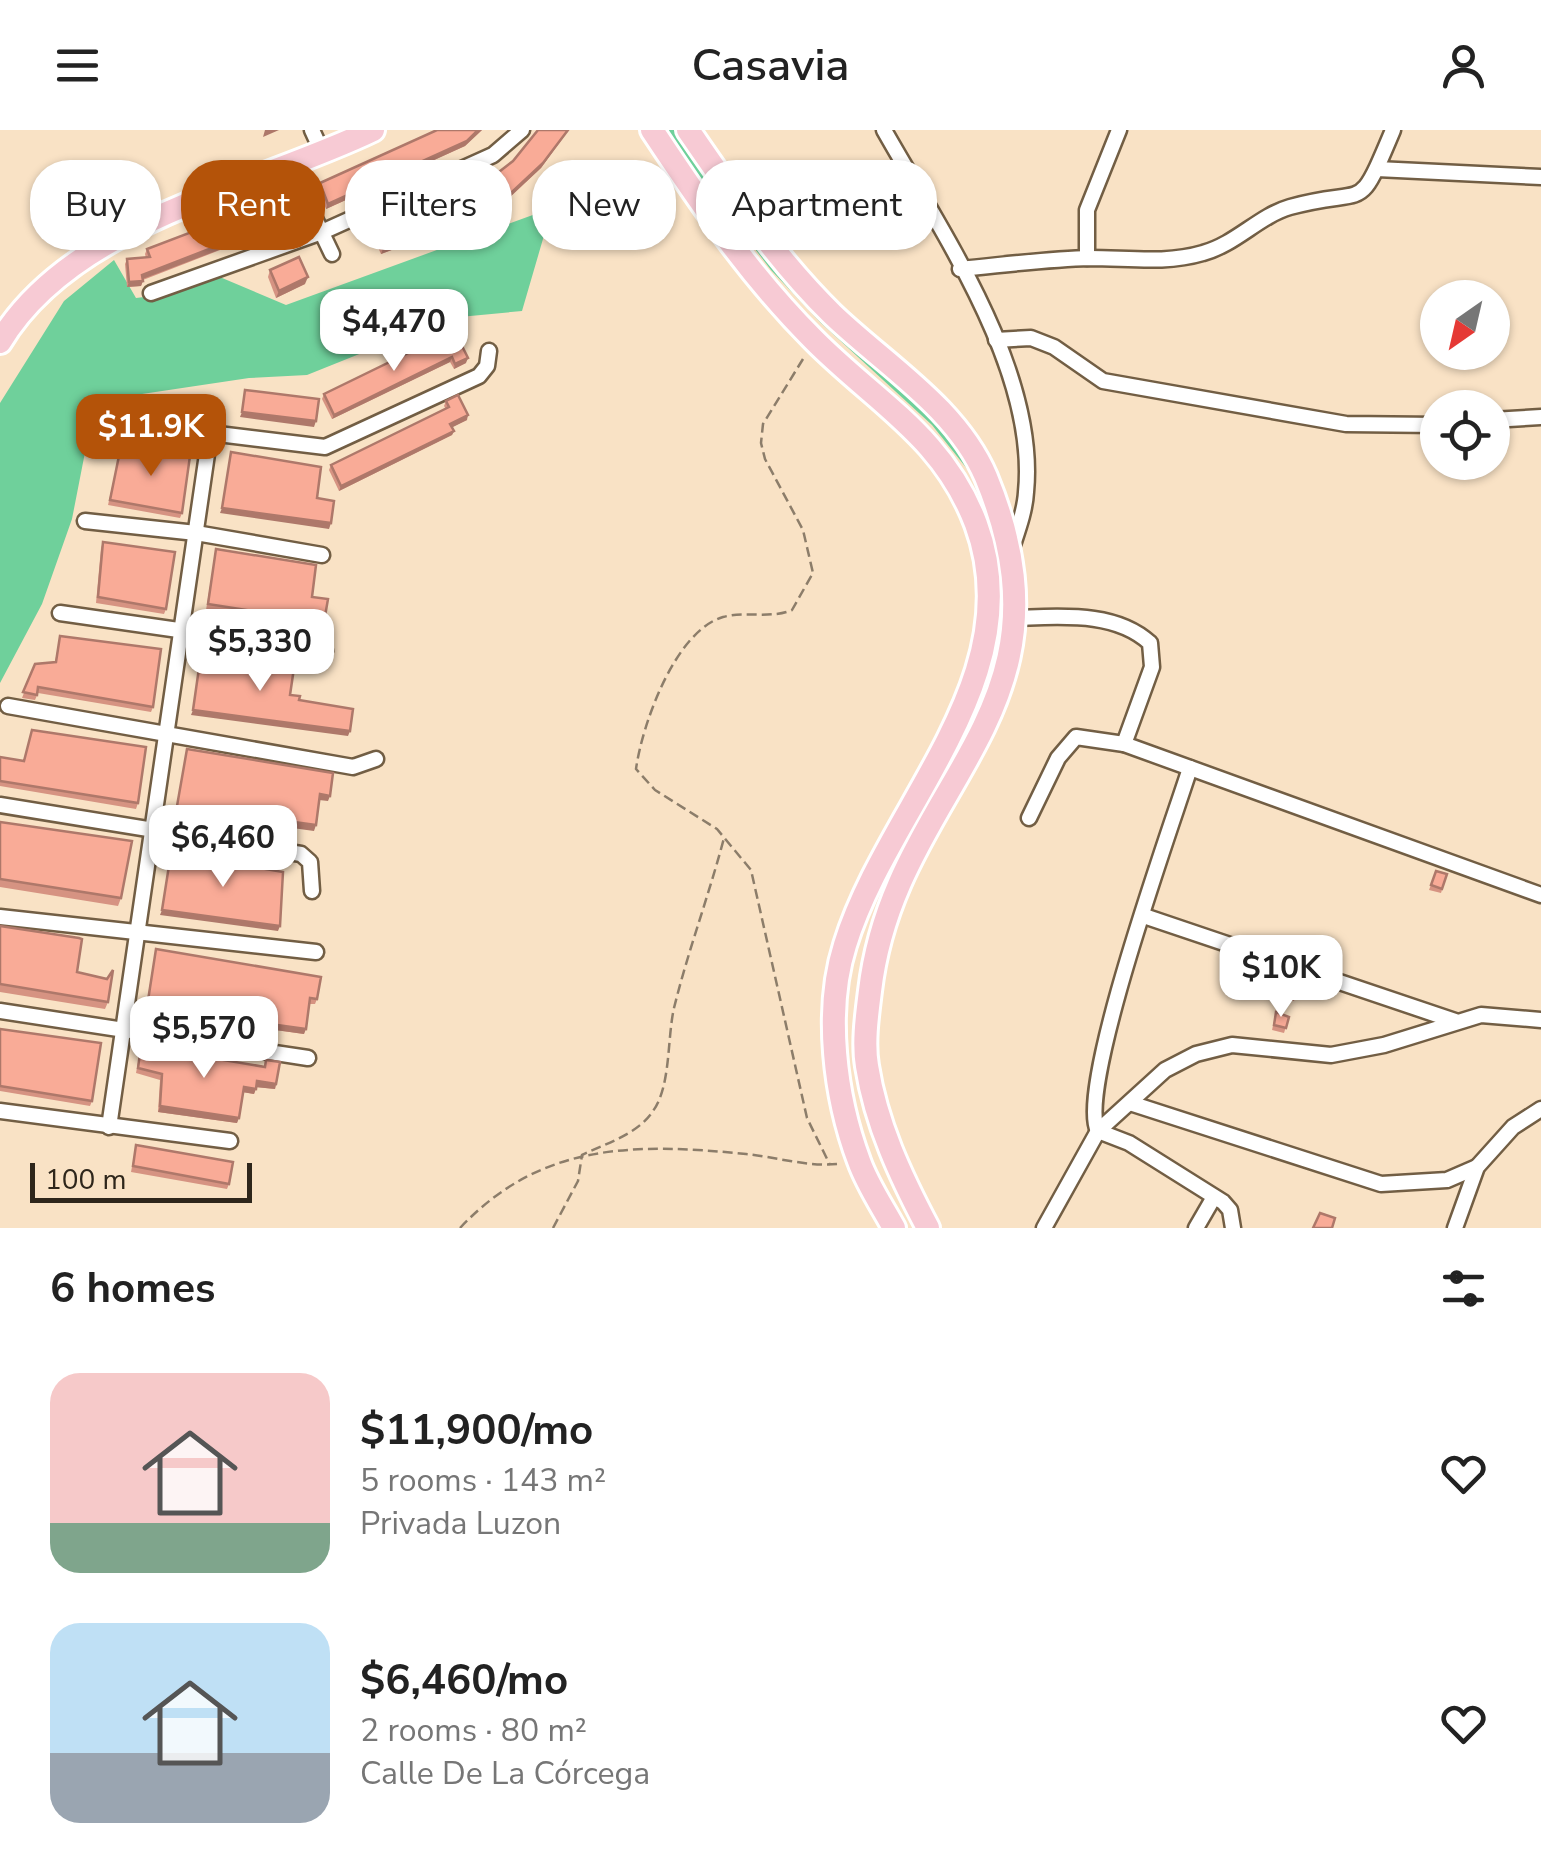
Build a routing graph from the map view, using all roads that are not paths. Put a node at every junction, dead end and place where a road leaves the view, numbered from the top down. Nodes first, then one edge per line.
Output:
1 (312, 130) edge
2 (373, 130) edge
3 (522, 130) edge
4 (652, 130) edge
5 (688, 130) edge
6 (884, 130) edge
7 (1119, 130) edge
8 (1393, 130) edge
9 (324, 154) junction
10 (307, 160) edge
11 (1376, 169) junction
12 (1541, 178) edge
13 (181, 212) edge
14 (325, 231) edge
15 (325, 239) edge
16 (271, 250) edge
17 (332, 254) dead end
18 (1088, 258) junction
19 (960, 269) junction
20 (150, 293) dead end
21 (996, 340) junction
22 (0, 342) edge
23 (489, 351) dead end
24 (213, 413) dead end
25 (1541, 416) edge
26 (1510, 419) edge
27 (1420, 425) edge
28 (137, 436) dead end
29 (210, 438) junction
30 (85, 522) dead end
31 (196, 533) junction
32 (1011, 552) junction
33 (322, 556) dead end
34 (60, 614) dead end
35 (1012, 618) junction
36 (181, 632) junction
37 (325, 651) dead end
38 (8, 706) dead end
39 (166, 734) junction
40 (951, 734) junction
41 (1124, 744) junction
42 (973, 754) junction
43 (376, 759) dead end
44 (1190, 768) junction
45 (0, 805) edge
46 (1029, 818) dead end
47 (152, 830) junction
48 (312, 891) dead end
49 (1541, 895) edge
50 (1144, 916) junction
51 (0, 917) edge
52 (137, 933) junction
53 (316, 952) dead end
54 (0, 1011) edge
55 (1541, 1020) edge
56 (1456, 1022) junction
57 (123, 1032) junction
58 (308, 1058) dead end
59 (1130, 1103) junction
60 (1541, 1109) edge
61 (0, 1111) edge
62 (109, 1128) junction
63 (1098, 1131) junction
64 (230, 1141) dead end
65 (1478, 1167) junction
66 (1214, 1197) junction
67 (894, 1228) edge
68 (928, 1228) edge
69 (1044, 1228) edge
70 (1196, 1228) edge
71 (1233, 1228) edge
72 (1456, 1228) edge

1 - 9 street
2 - 9 main road
3 - 14 street
4 - 40 main road
5 - 32 main road
6 - 19 street
7 - 18 street
8 - 11 street
9 - 10 main road
11 - 12 street
11 - 18 street
13 - 22 main road
15 - 17 street
16 - 20 street
18 - 19 street
19 - 21 street
21 - 27 street
21 - 32 street
23 - 29 street
24 - 29 street
25 - 26 street
28 - 29 street
29 - 31 street
30 - 31 street
31 - 33 street
31 - 36 street
32 - 35 main road
34 - 36 street
35 - 41 street
35 - 42 main road
36 - 37 street
36 - 39 street
38 - 39 street
39 - 43 street
39 - 47 street
40 - 42 main road
40 - 67 main road
41 - 44 street
41 - 46 street
42 - 68 main road
44 - 49 street
44 - 50 street
45 - 47 street
47 - 48 street
47 - 52 street
50 - 56 street
50 - 63 street
51 - 52 street
52 - 53 street
52 - 57 street
54 - 57 street
55 - 56 street
56 - 59 street
57 - 58 street
57 - 62 street
59 - 63 street
59 - 65 street
60 - 65 street
61 - 62 street
62 - 64 street
63 - 66 street
63 - 69 street
65 - 72 street
66 - 70 street
66 - 71 street

